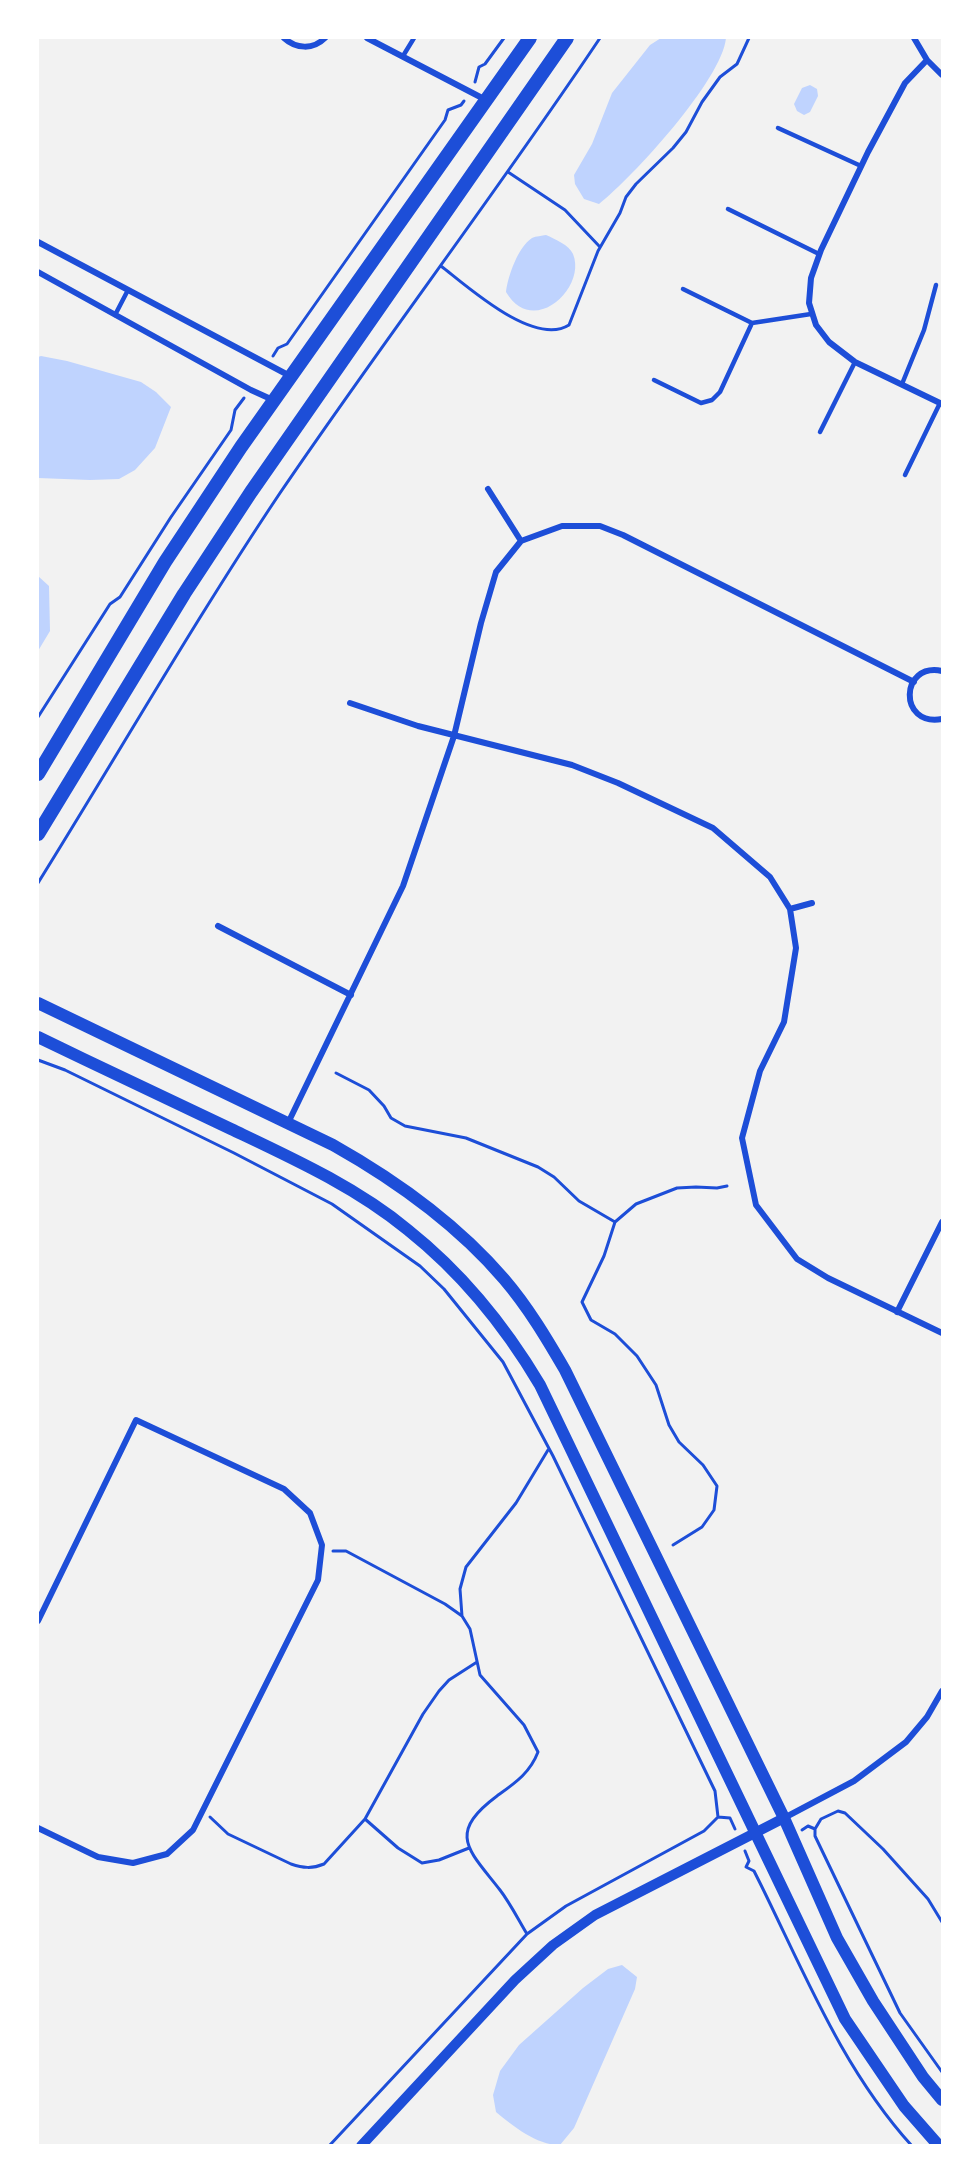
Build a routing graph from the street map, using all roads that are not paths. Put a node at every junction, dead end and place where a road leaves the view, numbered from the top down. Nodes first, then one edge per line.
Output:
1 (284, 38) edge
2 (325, 38) edge
3 (367, 38) edge
4 (414, 38) edge
5 (530, 38) edge
6 (567, 38) edge
7 (914, 38) edge
8 (403, 56) junction
9 (927, 60) junction
10 (942, 75) edge
11 (487, 100) junction
12 (778, 128) dead end
13 (861, 166) junction
14 (728, 209) dead end
15 (38, 242) edge
16 (819, 254) junction
17 (38, 272) edge
18 (936, 285) dead end
19 (683, 289) dead end
20 (128, 290) junction
21 (811, 314) junction
22 (114, 315) junction
23 (753, 323) junction
24 (855, 362) junction
25 (290, 376) junction
26 (654, 380) dead end
27 (902, 384) junction
28 (273, 400) junction
29 (941, 403) edge
30 (820, 432) dead end
31 (905, 476) dead end
32 (488, 489) dead end
33 (521, 541) junction
34 (942, 671) edge
35 (914, 682) junction
36 (350, 703) dead end
37 (942, 719) edge
38 (454, 736) junction
39 (38, 774) edge
40 (38, 834) edge
41 (812, 903) dead end
42 (790, 909) junction
43 (218, 926) dead end
44 (351, 995) junction
45 (38, 1003) edge
46 (38, 1037) edge
47 (288, 1123) junction
48 (942, 1222) edge
49 (897, 1312) junction
50 (942, 1334) edge
51 (38, 1621) edge
52 (942, 1691) edge
53 (784, 1818) junction
54 (38, 1828) edge
55 (756, 1833) junction
56 (942, 2100) edge
57 (361, 2145) edge
58 (939, 2145) edge

1 - 2 street
3 - 8 street
4 - 8 lane
5 - 11 main road
6 - 40 main road
7 - 9 street
8 - 11 street
9 - 10 street
9 - 13 street
11 - 25 main road
12 - 13 lane
13 - 16 street
14 - 16 lane
15 - 20 street
16 - 21 street
17 - 22 street
18 - 27 lane
19 - 23 lane
20 - 22 lane
20 - 25 street
21 - 23 lane
21 - 24 street
22 - 28 street
23 - 26 lane
24 - 27 street
24 - 30 lane
25 - 28 main road
27 - 29 street
28 - 39 main road
29 - 31 lane
32 - 33 street
33 - 35 street
33 - 38 street
34 - 35 street
35 - 37 street
36 - 38 street
38 - 42 street
38 - 44 street
41 - 42 street
42 - 49 street
43 - 44 street
44 - 47 street
45 - 47 main road
46 - 55 main road
47 - 53 main road
48 - 49 street
49 - 50 street
51 - 54 street
52 - 53 street
53 - 55 street
53 - 56 main road
55 - 57 street
55 - 58 main road

